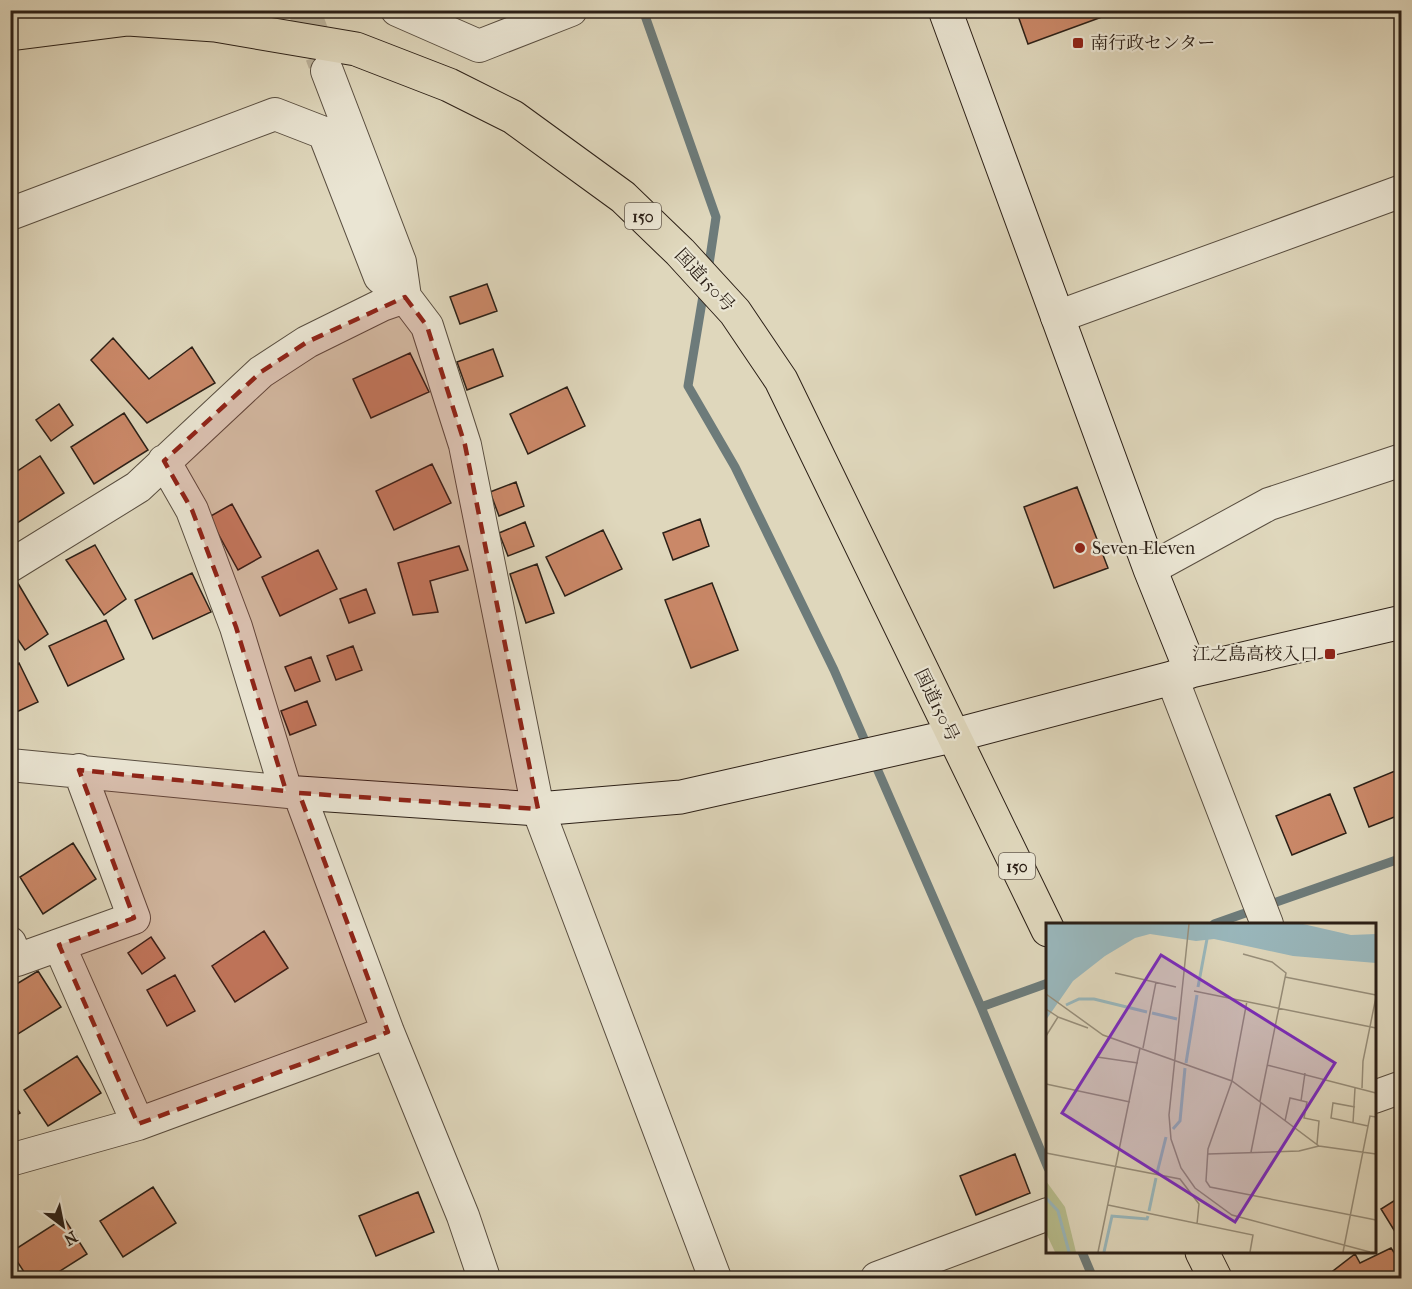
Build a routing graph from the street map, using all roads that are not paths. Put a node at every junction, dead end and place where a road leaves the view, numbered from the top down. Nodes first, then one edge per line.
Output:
1 (397, 10) edge
2 (571, 10) edge
3 (945, 10) edge
4 (10, 34) edge
5 (327, 71) tunnel mouth
6 (1401, 191) edge
7 (10, 214) edge
8 (405, 297) junction
9 (1057, 316) junction
10 (1401, 460) edge
11 (164, 461) junction
12 (10, 566) edge
13 (1150, 569) junction
14 (1401, 622) edge
15 (1182, 675) junction
16 (952, 736) junction
17 (10, 765) edge
18 (79, 770) junction
19 (293, 792) junction
20 (538, 810) junction
21 (1267, 923) edge
22 (1046, 928) edge
23 (10, 944) edge
24 (59, 945) junction
25 (387, 1032) junction
26 (1401, 1087) edge
27 (1376, 1096) edge
28 (138, 1124) junction
29 (10, 1160) edge
30 (1046, 1214) edge
31 (1203, 1253) edge
32 (484, 1278) edge
33 (716, 1278) edge
34 (877, 1278) edge
35 (1215, 1278) edge

1 - 2 street
3 - 9 street
4 - 16 highway, 国道150号 / 150
5 - 8 street
6 - 9 street
7 - 8 street
8 - 11 street
8 - 20 street
9 - 13 street
10 - 13 street
11 - 12 street
11 - 19 street
13 - 15 street
14 - 15 street
15 - 16 street
15 - 21 street
16 - 20 street
16 - 22 highway, 国道150号 / 150
17 - 18 street
18 - 19 street
18 - 24 street
19 - 20 street
19 - 25 street
20 - 33 street
23 - 24 street
24 - 28 street
25 - 28 street
25 - 32 street
26 - 27 street
28 - 29 street
30 - 34 street
31 - 35 highway

